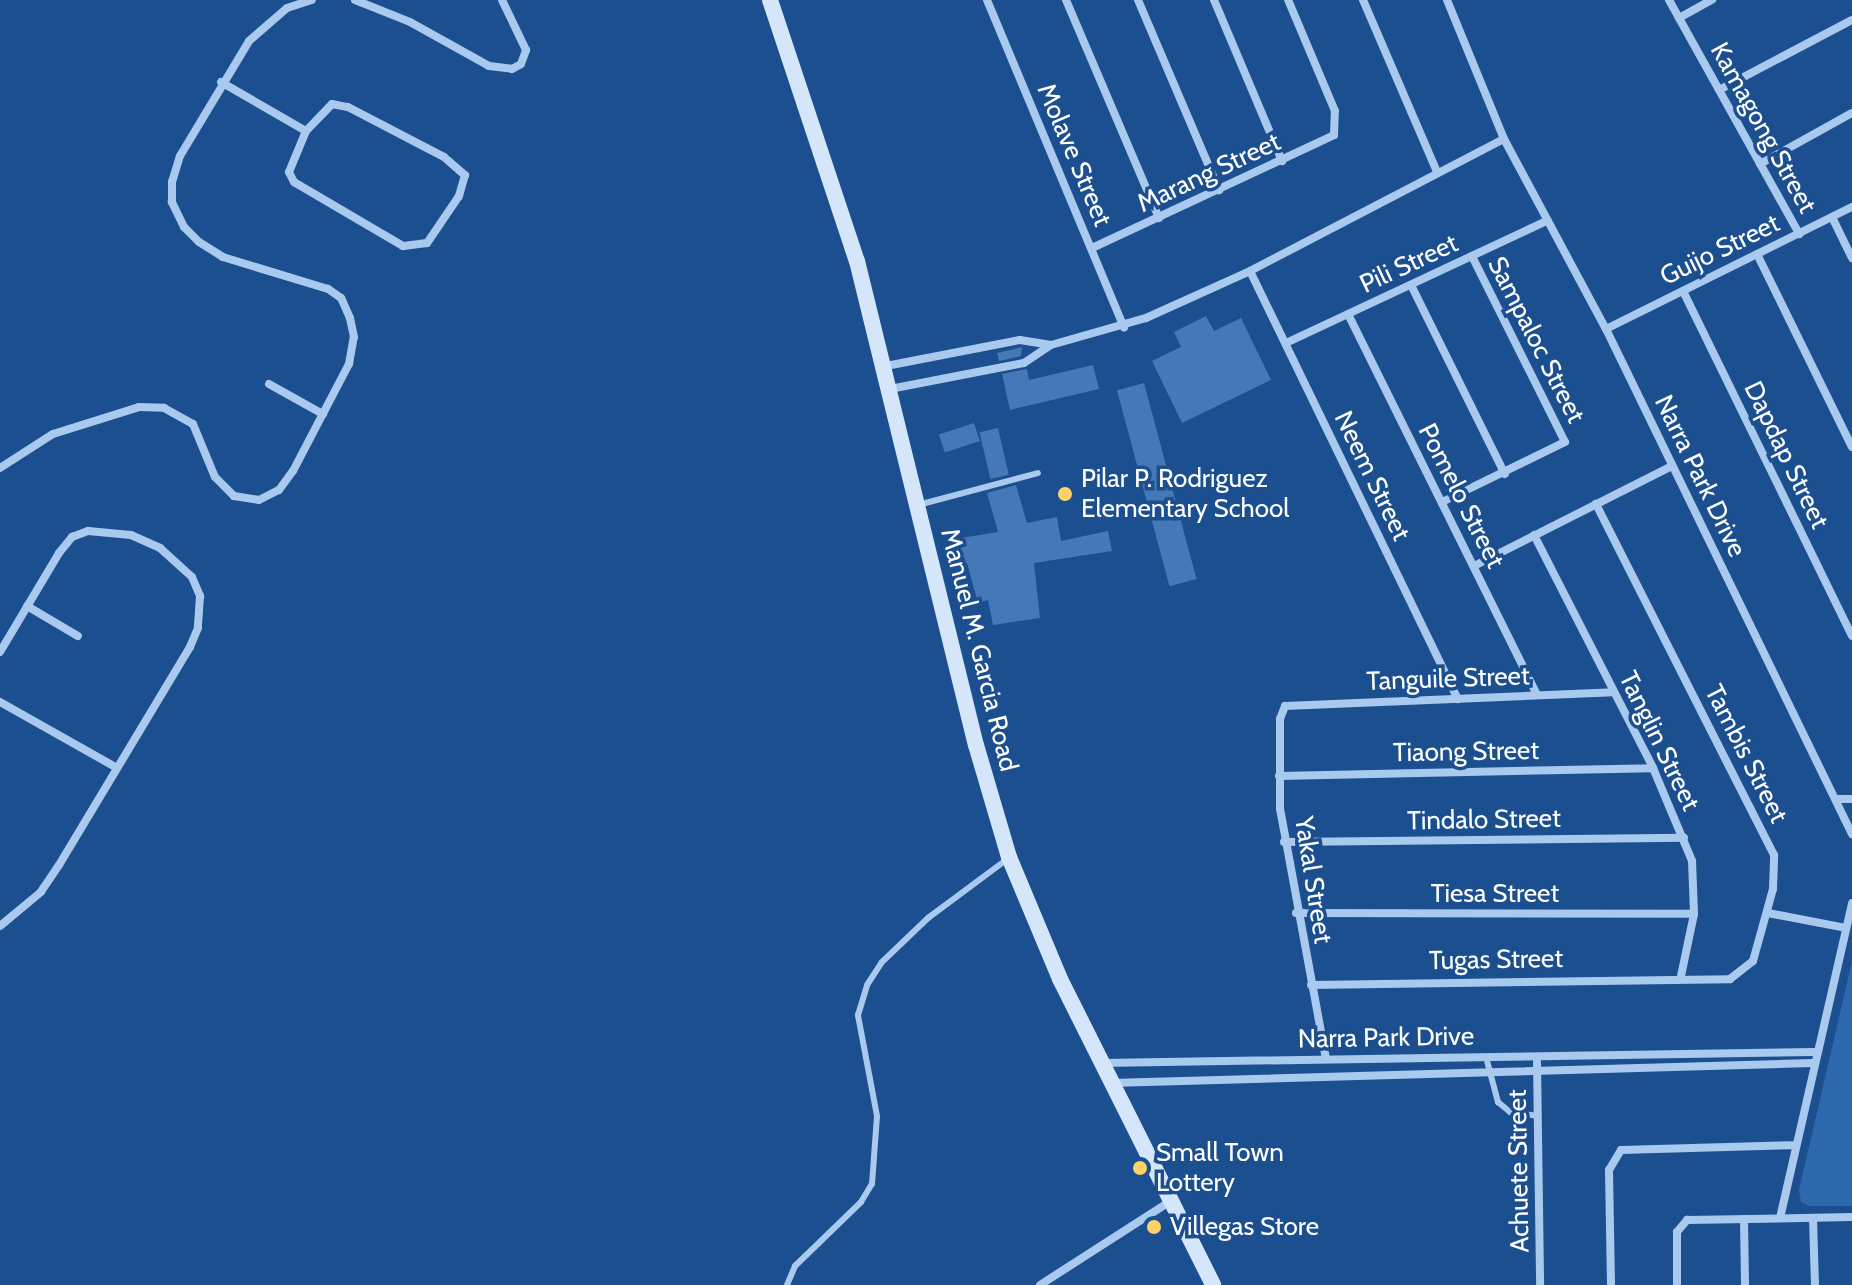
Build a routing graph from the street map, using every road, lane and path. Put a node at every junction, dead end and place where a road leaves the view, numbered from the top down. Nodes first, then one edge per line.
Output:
1 (312, 0) edge
2 (355, 0) edge
3 (502, 0) edge
4 (770, 0) edge
5 (987, 0) edge
6 (1066, 0) edge
7 (1138, 0) edge
8 (1214, 0) edge
9 (1288, 0) edge
10 (1363, 0) edge
11 (1447, 0) edge
12 (1669, 0) edge
13 (1712, 0) edge
14 (367, 1) edge
15 (1679, 18) junction
16 (1852, 20) edge
17 (221, 82) junction
18 (1719, 90) junction
19 (1852, 113) edge
20 (306, 131) junction
21 (1504, 139) junction
22 (1282, 161) junction
23 (1760, 164) junction
24 (1437, 172) junction
25 (1219, 190) junction
26 (1852, 207) edge
27 (1832, 217) junction
28 (1159, 218) junction
29 (1548, 220) junction
30 (1799, 234) junction
31 (1092, 248) junction
32 (1757, 254) junction
33 (1472, 256) junction
34 (1852, 258) edge
35 (1250, 271) junction
36 (1411, 285) junction
37 (1683, 291) junction
38 (1348, 314) junction
39 (1124, 327) junction
40 (1606, 329) junction
41 (1286, 343) junction
42 (1051, 345) junction
43 (886, 366) junction
44 (269, 384) dead end
45 (890, 389) junction
46 (323, 414) junction
47 (1852, 447) edge
48 (1672, 466) junction
49 (0, 468) edge
50 (1038, 473) dead end
51 (1505, 474) junction
52 (1442, 502) junction
53 (1596, 504) junction
54 (918, 505) junction
55 (1534, 535) junction
56 (1474, 566) junction
57 (27, 606) junction
58 (78, 636) dead end
59 (1852, 636) edge
60 (0, 652) edge
61 (1613, 692) junction
62 (1537, 695) junction
63 (1458, 699) junction
64 (0, 702) edge
65 (1285, 706) joint
66 (117, 768) junction
67 (1653, 768) junction
68 (1279, 776) junction
69 (1838, 799) junction
70 (1852, 799) edge
71 (1852, 834) edge
72 (1684, 838) junction
73 (1284, 842) junction
74 (1009, 857) junction
75 (1852, 903) edge
76 (1296, 913) junction
77 (1768, 913) junction
78 (1694, 914) junction
79 (0, 926) edge
80 (1846, 928) junction
81 (1681, 976) junction
82 (1311, 985) junction
83 (1815, 1052) junction
84 (1537, 1056) junction
85 (1486, 1057) junction
86 (1326, 1059) junction
87 (1101, 1063) junction
88 (1813, 1063) junction
89 (1537, 1067) junction
90 (1487, 1069) junction
91 (1111, 1083) junction
92 (1538, 1116) junction
93 (1795, 1145) junction
94 (1172, 1200) junction
95 (1852, 1217) edge
96 (1780, 1218) junction
97 (1813, 1218) junction
98 (1744, 1219) junction
99 (787, 1285) edge
100 (1040, 1285) edge
101 (1213, 1285) edge
102 (1540, 1285) edge
103 (1611, 1285) edge
104 (1677, 1285) edge
105 (1745, 1285) edge
106 (1815, 1285) edge

1 - 17 street
2 - 14 street
3 - 14 street
4 - 43 main road, Manuel M. Garcia Road
5 - 31 street, Molave Street
6 - 28 street
7 - 25 street
8 - 22 street
9 - 22 street, Marang Street
10 - 24 street
11 - 21 street, Narra Park Drive
12 - 15 street, Kamagong Street
13 - 15 street
15 - 18 street, Kamagong Street
16 - 18 street
17 - 20 street
17 - 46 street
18 - 23 street, Kamagong Street
19 - 23 street
20 - 20 street
21 - 24 street
21 - 29 street, Narra Park Drive
22 - 25 street, Marang Street
23 - 30 street, Kamagong Street
24 - 35 street
25 - 28 street, Marang Street
26 - 27 street, Guijo Street
27 - 30 street, Guijo Street
27 - 34 street
28 - 31 street, Marang Street
29 - 33 street, Pili Street
29 - 40 street, Narra Park Drive
30 - 32 street, Guijo Street
31 - 39 street, Molave Street
32 - 37 street, Guijo Street
32 - 47 street
33 - 36 street, Pili Street
33 - 51 street, Sampaloc Street
35 - 39 street
35 - 41 street, Neem Street
36 - 38 street, Pili Street
36 - 51 street
37 - 40 street, Guijo Street
37 - 59 street, Dapdap Street
38 - 41 street, Pili Street
38 - 52 street, Pomelo Street
39 - 42 street
40 - 48 street, Narra Park Drive
41 - 63 street, Neem Street
42 - 43 street
42 - 45 street
43 - 45 main road, Manuel M. Garcia Road
44 - 46 street
45 - 54 main road, Manuel M. Garcia Road
46 - 49 street
48 - 53 street
48 - 69 street, Narra Park Drive
50 - 54 lane
51 - 52 street
52 - 56 street, Pomelo Street
53 - 55 street
53 - 77 street, Tambis Street
54 - 74 main road, Manuel M. Garcia Road
55 - 56 street
55 - 61 street, Tanglin Street
56 - 62 street, Pomelo Street
57 - 58 street
57 - 60 street
57 - 66 street
61 - 62 street, Tanguile Street
61 - 67 street, Tanglin Street
62 - 63 street, Tanguile Street
63 - 65 street, Tanguile Street
64 - 66 street
65 - 68 street, Yakal Street
66 - 79 street
67 - 68 street, Tiaong Street
67 - 72 street, Tanglin Street
68 - 73 street, Yakal Street
69 - 70 street
69 - 71 street, Narra Park Drive
72 - 73 street, Tindalo Street
72 - 78 street, Tanglin Street
73 - 76 street, Yakal Street
74 - 87 main road, Manuel M. Garcia Road
74 - 99 lane
75 - 80 street
76 - 78 street, Tiesa Street
76 - 82 street, Yakal Street
77 - 80 street
77 - 81 street, Tambis Street
78 - 81 street, Tanglin Street
80 - 83 street
81 - 82 street, Tugas Street
82 - 86 street, Yakal Street
83 - 84 street, Narra Park Drive
83 - 88 street
84 - 85 street, Narra Park Drive
84 - 89 street, Achuete Street
85 - 86 street, Narra Park Drive
85 - 90 lane
86 - 87 street, Narra Park Drive
87 - 91 main road, Manuel M. Garcia Road
88 - 89 street, Narra Park Drive
88 - 93 street
89 - 90 street, Narra Park Drive
89 - 92 street, Achuete Street
90 - 91 street, Narra Park Drive
90 - 92 lane
91 - 94 main road, Manuel M. Garcia Road
92 - 102 street, Achuete Street
93 - 96 street
93 - 103 street
94 - 100 street
94 - 101 main road, Manuel M. Garcia Road
95 - 97 street
96 - 97 street
96 - 98 street
97 - 106 street
98 - 104 street
98 - 105 street

